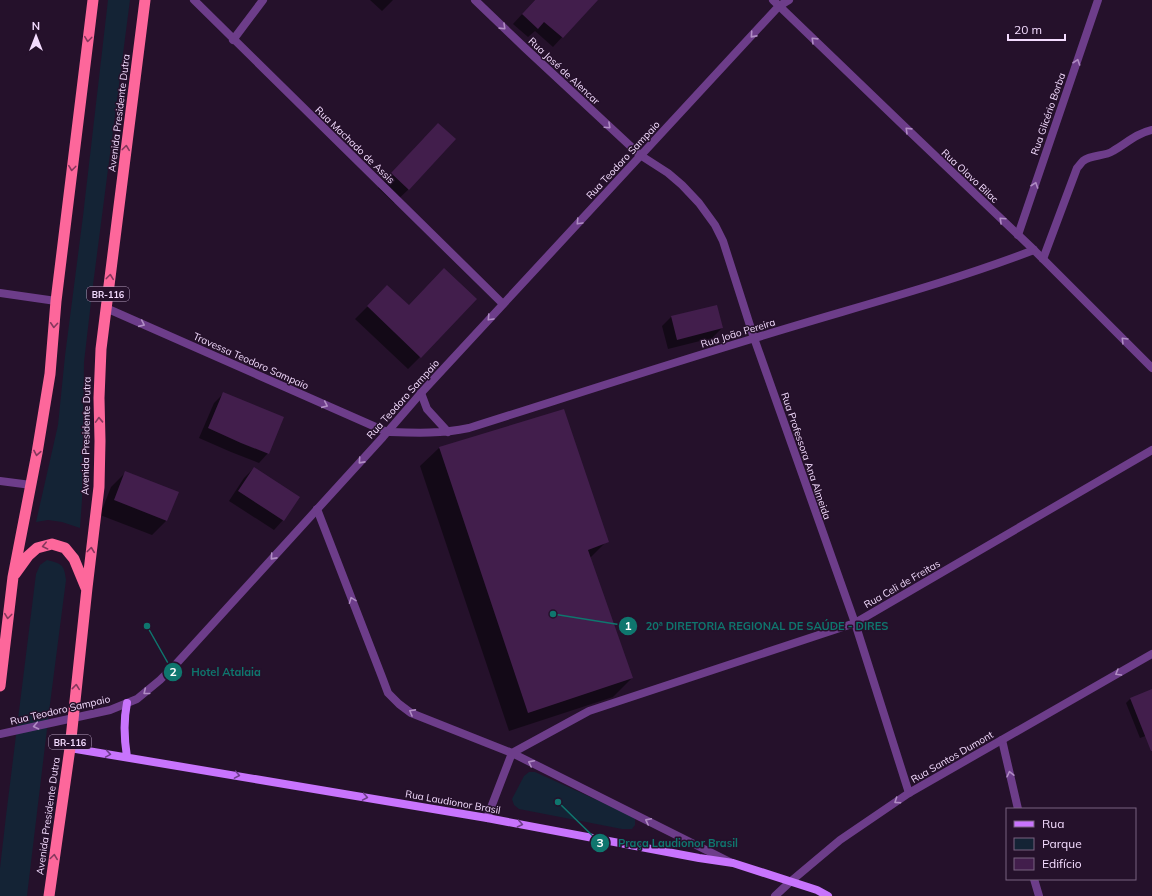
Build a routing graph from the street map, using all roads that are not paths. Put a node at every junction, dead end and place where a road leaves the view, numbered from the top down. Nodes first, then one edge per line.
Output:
1 (92, 0) edge
2 (145, 0) edge
3 (194, 0) edge
4 (262, 0) edge
5 (475, 0) edge
6 (789, 0) edge
7 (1098, 0) edge
8 (776, 3) edge
9 (234, 40) junction
10 (1152, 130) edge
11 (640, 155) junction
12 (1018, 235) junction
13 (1034, 250) junction
14 (1043, 259) junction
15 (0, 293) edge
16 (56, 301) junction
17 (503, 304) junction
18 (106, 308) junction
19 (754, 338) junction
20 (1152, 368) edge
21 (421, 393) junction
22 (387, 432) junction
23 (448, 432) junction
24 (1152, 450) edge
25 (0, 481) edge
26 (31, 485) junction
27 (317, 509) junction
28 (13, 577) junction
29 (86, 588) junction
30 (855, 622) junction
31 (1152, 654) edge
32 (0, 686) edge
33 (127, 703) junction
34 (72, 718) junction
35 (0, 734) edge
36 (1002, 740) junction
37 (70, 748) junction
38 (512, 753) junction
39 (127, 757) junction
40 (909, 793) junction
41 (1018, 808) edge
42 (487, 818) junction
43 (733, 863) junction
44 (1034, 880) edge
45 (790, 882) junction
46 (48, 896) edge
47 (775, 896) edge
48 (828, 896) edge
49 (1039, 896) edge

1 -> 16 highway
18 -> 2 highway, Avenida Presidente Dutra / BR-116
3 - 9 street, Rua Machado de Assis
4 - 9 street
5 -> 11 street, Rua José de Alencar
6 - 8 street, Rua Teodoro Sampaio
12 -> 7 street, Rua Glicério Borba
8 -> 11 street, Rua Teodoro Sampaio
12 -> 8 street, Rua Olavo Bilac
9 - 17 street, Rua Machado de Assis
10 - 14 street
11 -> 17 street, Rua Teodoro Sampaio
11 - 19 street, Rua Professora Ana Almeida
12 - 13 street, Rua Olavo Bilac
13 - 14 street, Rua Olavo Bilac
13 - 19 street, Rua João Pereira
20 -> 14 street, Rua Olavo Bilac
15 - 16 street
16 -> 26 highway
17 -> 21 street, Rua Teodoro Sampaio
18 -> 22 street, Travessa Teodoro Sampaio
29 -> 18 highway, Avenida Presidente Dutra / BR-116
19 - 23 street, Rua João Pereira
19 - 30 street, Rua Professora Ana Almeida
21 - 22 street, Rua Teodoro Sampaio
21 - 23 street
22 - 23 street, Rua João Pereira
22 -> 27 street, Rua Teodoro Sampaio
24 - 30 street, Rua Celi de Freitas
25 - 26 street
26 - 28 highway
27 -> 33 street, Rua Teodoro Sampaio
38 -> 27 street
29 -> 28 highway
28 -> 32 highway
34 -> 29 highway, Avenida Presidente Dutra / BR-116
30 - 38 street, Rua Celi de Freitas
30 - 40 street, Rua Professora Ana Almeida
31 -> 36 street, Rua Santos Dumont
33 - 34 street, Rua Teodoro Sampaio
33 - 39 main road
34 -> 35 street, Rua Teodoro Sampaio
34 - 37 highway, Avenida Presidente Dutra / BR-116
36 - 40 street, Rua Santos Dumont
41 -> 36 street
37 -> 39 main road, Rua Laudionor Brasil
46 -> 37 highway, Avenida Presidente Dutra / BR-116
38 - 42 street
43 -> 38 street
39 -> 42 main road, Rua Laudionor Brasil
40 -> 45 street, Rua Santos Dumont
42 -> 43 main road, Rua Laudionor Brasil
43 - 45 main road, Rua Laudionor Brasil
44 - 49 street
45 - 47 street, Rua Santos Dumont
45 - 48 main road, Rua Laudionor Brasil

